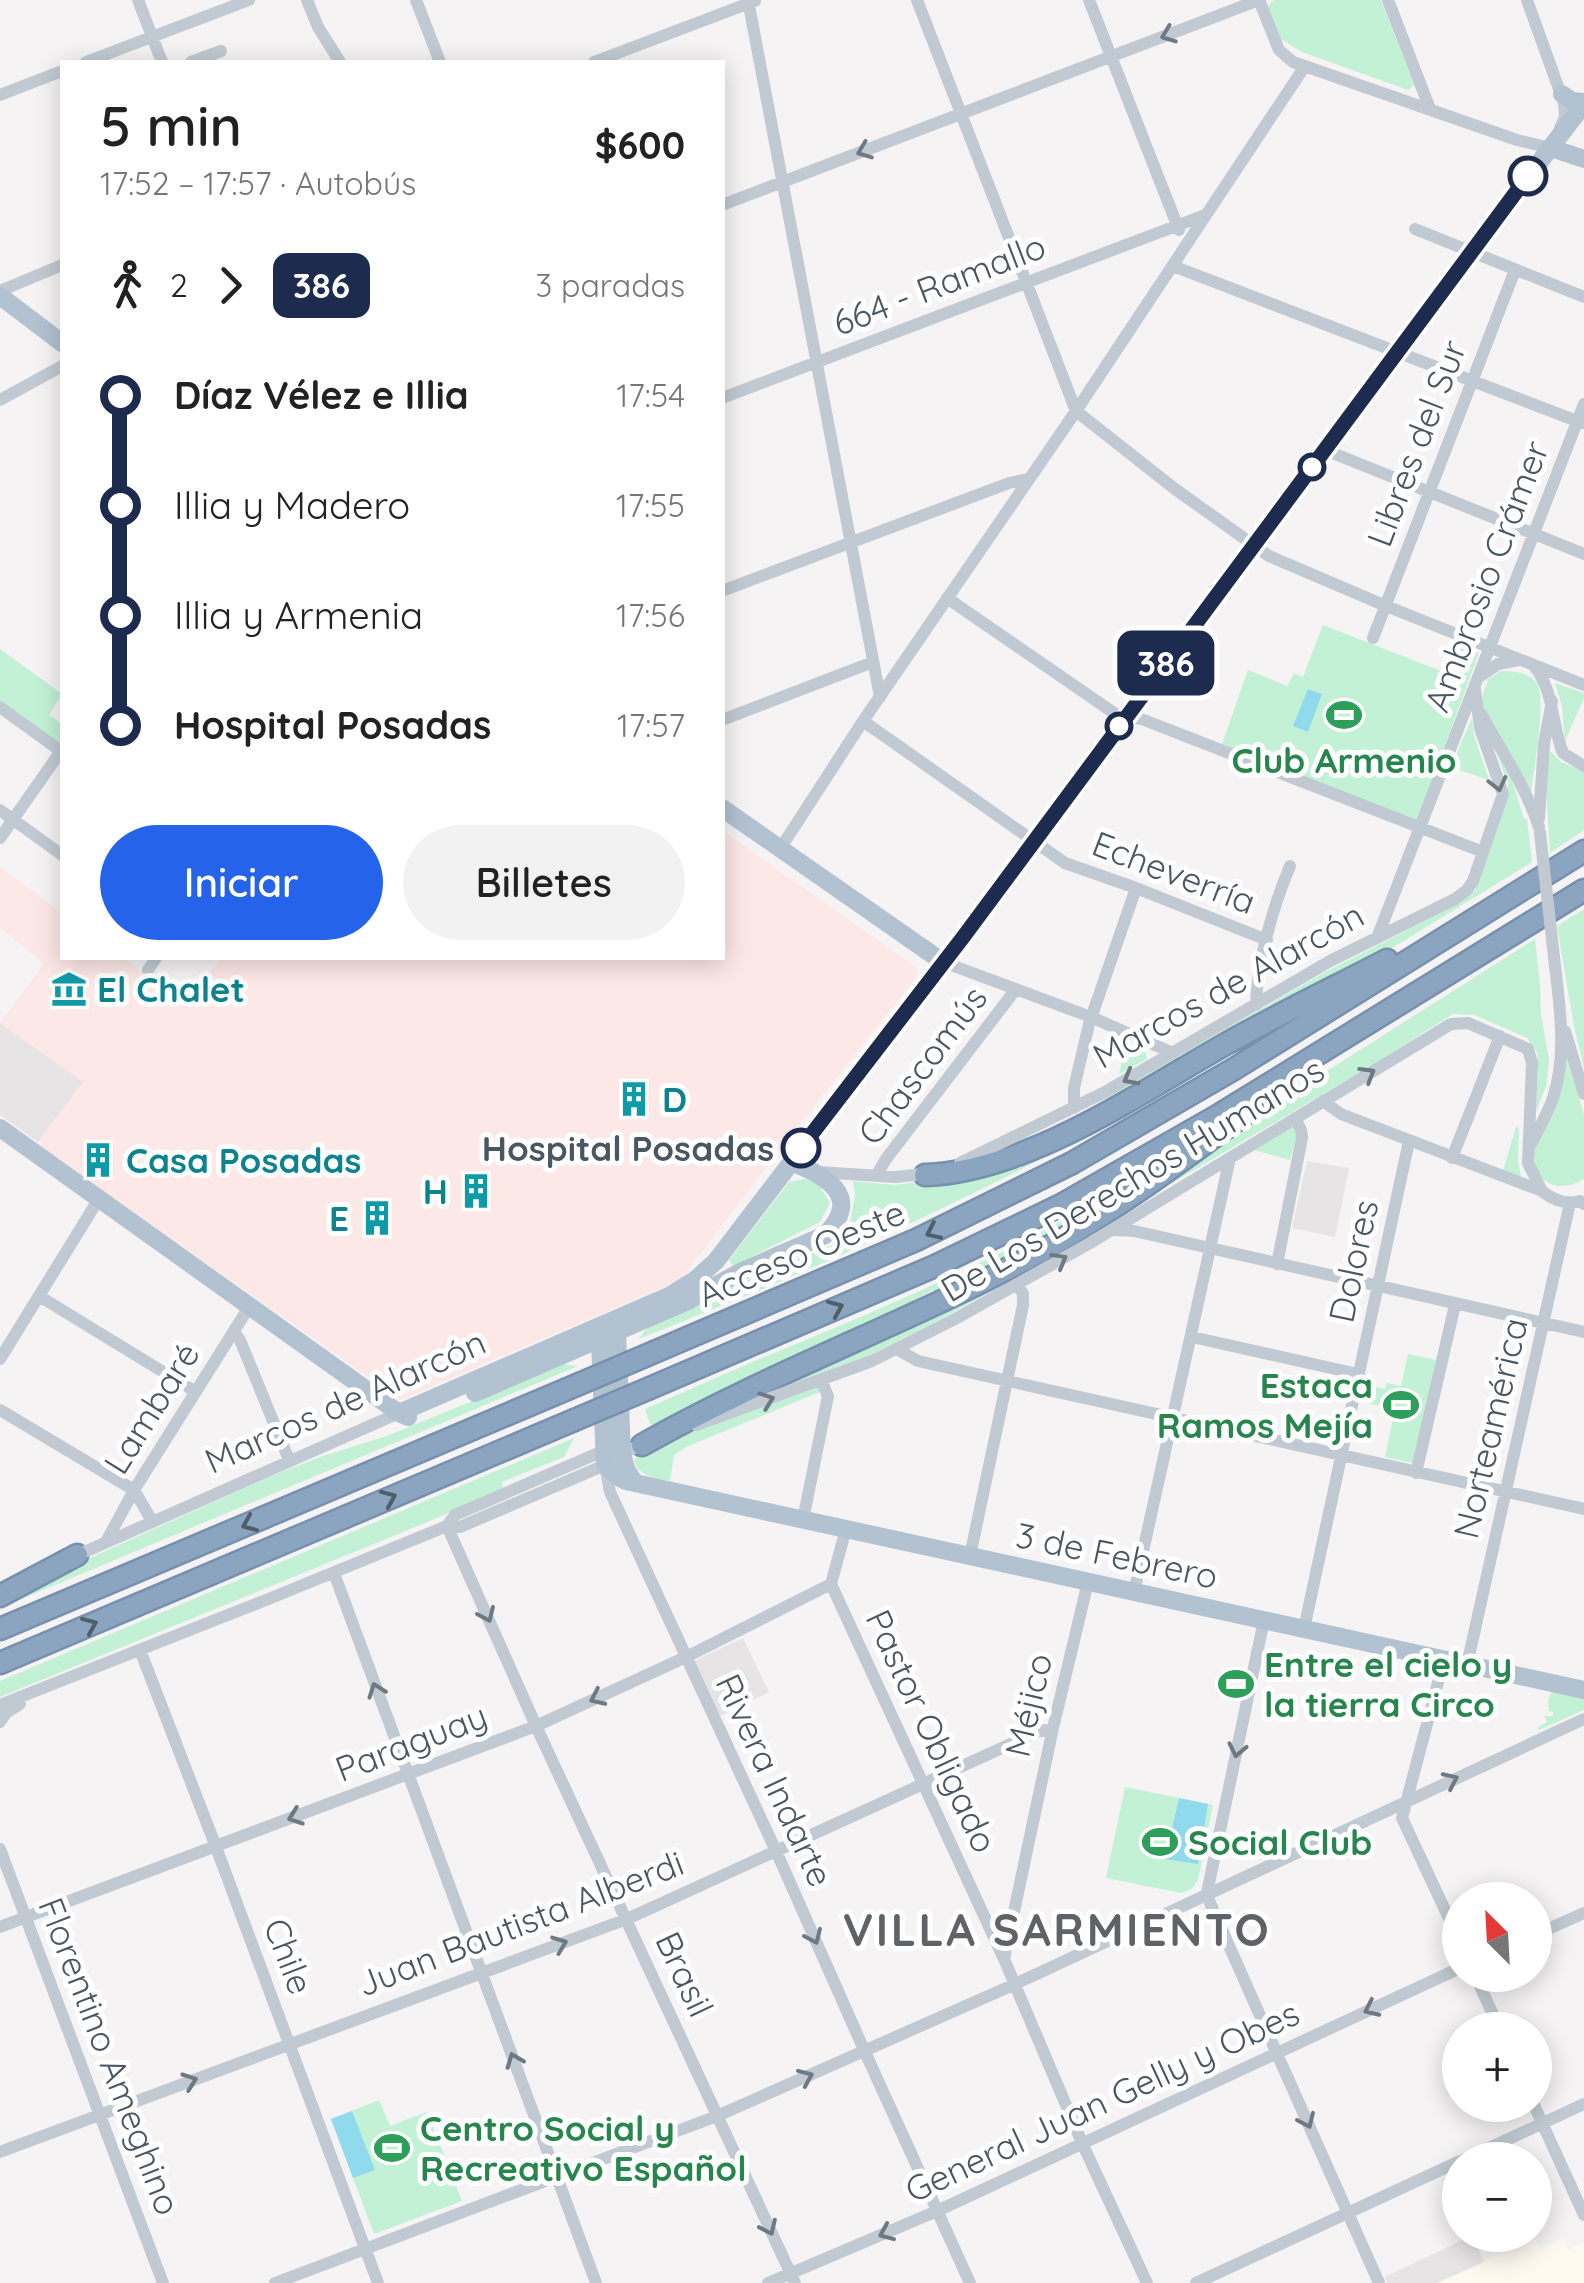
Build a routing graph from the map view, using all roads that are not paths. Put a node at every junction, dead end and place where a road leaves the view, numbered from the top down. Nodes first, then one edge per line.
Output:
1 (138, 0) edge
2 (249, 0) edge
3 (308, 0) edge
4 (416, 0) edge
5 (917, 0) edge
6 (1089, 0) edge
7 (1259, 0) edge
8 (1388, 0) edge
9 (1527, 0) edge
10 (751, 1) edge
11 (152, 37) junction
12 (1279, 50) junction
13 (221, 52) dead end
14 (1111, 57) junction
15 (91, 60) edge
16 (161, 60) edge
17 (198, 60) edge
18 (339, 60) edge
19 (439, 60) edge
20 (599, 60) edge
21 (1305, 66) junction
22 (60, 72) edge
23 (1287, 92) junction
24 (1562, 94) junction
25 (0, 95) edge
26 (1584, 103) edge
27 (1430, 108) junction
28 (960, 114) junction
29 (1584, 119) edge
30 (1551, 148) junction
31 (1584, 159) edge
32 (783, 182) junction
33 (725, 205) edge
34 (1207, 214) junction
35 (1178, 225) junction
36 (1415, 230) dead end
37 (1185, 246) junction
38 (1470, 252) junction
39 (60, 266) edge
40 (1173, 266) junction
41 (1515, 270) junction
42 (1027, 282) junction
43 (0, 293) edge
44 (1584, 297) edge
45 (0, 306) edge
46 (38, 327) junction
47 (60, 342) edge
48 (1398, 351) junction
49 (816, 363) junction
50 (60, 367) edge
51 (1473, 380) junction
52 (725, 397) edge
53 (0, 400) edge
54 (1584, 404) edge
55 (1076, 411) junction
56 (1581, 423) edge
57 (1324, 450) junction
58 (1028, 479) junction
59 (1428, 493) junction
60 (1534, 534) junction
61 (850, 543) junction
62 (1253, 547) junction
63 (1584, 554) edge
64 (725, 590) edge
65 (947, 598) junction
66 (1386, 606) junction
67 (1373, 638) dead end
68 (1490, 648) junction
69 (873, 662) junction
70 (1527, 662) junction
71 (1477, 684) junction
72 (1584, 685) edge
73 (880, 697) junction
74 (1552, 701) junction
75 (0, 708) edge
76 (1478, 708) junction
77 (1126, 716) junction
78 (725, 719) edge
79 (864, 721) junction
80 (60, 751) edge
81 (60, 755) edge
82 (1584, 766) edge
83 (0, 810) edge
84 (725, 810) edge
85 (13, 819) junction
86 (1421, 827) junction
87 (1539, 830) junction
88 (0, 838) edge
89 (1033, 841) junction
90 (780, 849) junction
91 (1584, 851) edge
92 (1483, 852) junction
93 (60, 854) edge
94 (1290, 866) dead end
95 (1136, 888) junction
96 (1524, 889) junction
97 (1584, 890) edge
98 (1377, 938) junction
99 (1268, 940) junction
100 (155, 960) edge
101 (944, 962) junction
102 (148, 970) dead end
103 (1016, 989) junction
104 (1256, 1004) junction
105 (1091, 1018) junction
106 (1374, 1019) junction
107 (1561, 1020) junction
108 (1500, 1036) junction
109 (1173, 1053) junction
110 (1584, 1094) edge
111 (1323, 1101) junction
112 (1074, 1108) junction
113 (1295, 1118) junction
114 (0, 1128) edge
115 (1409, 1141) junction
116 (1527, 1151) junction
117 (1230, 1158) junction
118 (1452, 1158) junction
119 (791, 1162) junction
120 (818, 1172) junction
121 (876, 1176) junction
122 (926, 1176) junction
123 (1542, 1191) junction
124 (100, 1197) junction
125 (1580, 1202) edge
126 (1112, 1230) junction
127 (1211, 1249) junction
128 (1277, 1264) junction
129 (1018, 1285) junction
130 (1379, 1286) junction
131 (39, 1296) junction
132 (1455, 1304) junction
133 (249, 1306) junction
134 (1545, 1324) junction
135 (608, 1330) junction
136 (234, 1332) junction
137 (1584, 1332) edge
138 (1192, 1337) junction
139 (897, 1349) junction
140 (0, 1360) edge
141 (1358, 1374) junction
142 (822, 1380) junction
143 (1008, 1381) junction
144 (196, 1392) junction
145 (0, 1410) edge
146 (399, 1413) junction
147 (1174, 1418) junction
148 (642, 1445) junction
149 (1341, 1454) junction
150 (610, 1457) junction
151 (290, 1460) junction
152 (1416, 1473) junction
153 (134, 1490) junction
154 (1506, 1492) junction
155 (1584, 1509) edge
156 (804, 1520) junction
157 (152, 1521) junction
158 (447, 1526) junction
159 (846, 1529) junction
160 (106, 1542) junction
161 (78, 1555) junction
162 (970, 1556) junction
163 (334, 1573) junction
164 (1088, 1582) junction
165 (0, 1584) edge
166 (831, 1584) junction
167 (1134, 1592) junction
168 (0, 1596) edge
169 (1264, 1620) junction
170 (0, 1629) edge
171 (1304, 1629) junction
172 (140, 1650) junction
173 (686, 1657) junction
174 (1444, 1660) junction
175 (0, 1663) edge
176 (1467, 1665) junction
177 (1584, 1690) edge
178 (39, 1691) junction
179 (0, 1705) edge
180 (1584, 1718) edge
181 (0, 1722) edge
182 (536, 1726) junction
183 (1053, 1728) junction
184 (408, 1776) junction
185 (923, 1784) junction
186 (1407, 1800) junction
187 (216, 1847) junction
188 (0, 1849) edge
189 (776, 1851) junction
190 (1208, 1893) junction
191 (1442, 1904) edge
192 (1584, 1913) edge
193 (25, 1917) junction
194 (627, 1919) junction
195 (0, 1926) edge
196 (1552, 1927) edge
197 (1004, 1960) junction
198 (482, 1974) junction
199 (1442, 1976) edge
200 (1013, 1985) junction
201 (290, 2044) junction
202 (864, 2052) junction
203 (1276, 2052) junction
204 (1584, 2104) edge
205 (100, 2115) junction
206 (717, 2116) junction
207 (1542, 2123) junction
208 (1502, 2142) edge
209 (1083, 2144) junction
210 (0, 2152) edge
211 (1442, 2170) edge
212 (558, 2177) junction
213 (937, 2211) junction
214 (1348, 2213) junction
215 (1584, 2215) edge
216 (365, 2249) junction
217 (793, 2279) edge
218 (163, 2283) edge
219 (275, 2283) edge
220 (378, 2283) edge
221 (596, 2283) edge
222 (768, 2283) edge
223 (970, 2283) edge
224 (1147, 2283) edge
225 (1196, 2283) edge
226 (1378, 2283) edge

1 - 11 street
2 - 11 street
3 - 18 street
4 - 19 street
5 - 28 street
6 - 14 street
7 - 12 street
7 -> 14 street
8 - 27 street
9 - 24 street
10 - 20 street
10 - 32 street
11 - 15 street
11 - 16 street
12 - 21 street
12 - 23 street
13 - 17 street
14 - 28 street
14 - 35 street
21 - 23 street
21 - 27 street
22 - 25 street
23 - 34 street
24 - 26 main road
24 - 30 street
26 - 30 main road
27 - 30 street
28 -> 32 street
28 - 42 street
29 - 30 main road
30 - 31 main road
30 - 38 main road, Marcos de Alarcón
32 - 33 street
32 - 49 street
34 - 35 street, 664 - Ramallo
34 - 37 street
35 - 37 street
35 - 42 street, 664 - Ramallo
36 - 38 street
37 - 40 street
38 - 41 street
38 - 48 main road, Marcos de Alarcón
39 - 43 street
40 - 48 street
40 - 55 street
41 - 44 street
41 - 51 street, Libres del Sur
42 - 49 street, 664 - Ramallo
42 - 55 street
43 - 46 main road
45 - 46 main road
46 - 47 main road
48 - 51 street
48 - 57 main road, Marcos de Alarcón
49 - 52 street, 664 - Ramallo
49 - 61 street
50 - 53 street
51 - 56 street
51 - 59 street, Libres del Sur
54 - 56 street, Ambrosio Crámer
55 - 58 street
55 - 62 street
56 - 60 street, Ambrosio Crámer
57 - 59 street
57 - 62 main road, Marcos de Alarcón
58 - 61 street
58 - 65 street
59 - 60 street
59 - 66 street, Libres del Sur
60 - 63 street
60 - 68 street, Ambrosio Crámer
61 - 64 street
61 - 69 street
62 - 66 street
62 - 77 main road, Marcos de Alarcón
65 - 73 street
65 - 77 street
66 - 67 street, Libres del Sur
66 - 68 street
68 - 70 street
68 - 71 street, Ambrosio Crámer
69 - 73 street
69 - 78 street
70 - 71 street
70 - 72 street
70 - 74 street
71 - 76 street, Marcos de Alarcón
71 - 86 street, Ambrosio Crámer
73 - 79 street
74 - 82 street
74 - 87 street
75 - 80 street
76 - 87 street
76 -> 92 street, Marcos de Alarcón
77 - 86 street
77 - 89 main road, Marcos de Alarcón
79 - 89 street, Echeverría
79 - 90 street
81 - 85 street
83 - 85 street
84 - 90 main road
85 - 88 street
85 - 93 street
86 - 92 street
86 - 98 street, Ambrosio Crámer
87 - 107 street, bridge
89 - 95 street, Echeverría
89 - 101 main road, Marcos de Alarcón
90 - 101 main road
91 - 96 highway, Acceso Oeste
92 - 98 street, Marcos de Alarcón
94 - 99 street
95 - 99 street, Echeverría
95 - 105 street
96 - 122 highway
96 -> 170 highway, Acceso Oeste, bridge
97 - 106 highway, Acceso Oeste
98 - 104 street, Marcos de Alarcón
99 - 104 street
100 - 102 street
101 - 103 street
101 - 119 main road, Marcos de Alarcón
103 - 105 street
103 - 121 street, Chascomús
104 - 109 street, Marcos de Alarcón
105 - 109 street
105 - 112 street
106 - 148 highway
175 -> 106 highway, Acceso Oeste, bridge
107 - 110 street
107 - 116 street
111 -> 108 street, De Los Derechos Humanos
108 - 116 street
108 - 118 street
109 -> 112 street, Marcos de Alarcón
111 - 113 street, De Los Derechos Humanos
111 - 115 street
112 - 122 street, Marcos de Alarcón
113 - 117 street, De Los Derechos Humanos
113 - 128 street
114 - 124 main road
115 - 118 street
115 - 130 street, Dolores
116 - 123 street
117 - 126 street, De Los Derechos Humanos
117 - 127 street
118 - 123 street
119 - 120 main road, Marcos de Alarcón
119 - 135 main road, Marcos de Alarcón
120 - 121 street, Marcos de Alarcón
120 - 135 main road, Marcos de Alarcón
121 - 122 street, Marcos de Alarcón
123 - 125 street
124 - 131 street
124 - 133 main road
125 - 134 street, Norteamérica
126 - 127 street
129 -> 126 street, De Los Derechos Humanos
127 - 128 street
127 - 138 street
128 - 130 street
129 - 139 street, De Los Derechos Humanos
129 - 143 street
130 - 132 street
130 - 141 street, Dolores
131 - 140 street
131 - 144 street
132 - 134 street
132 - 152 street
133 - 136 street, Lambaré
133 - 146 main road
134 - 137 street
134 - 154 street, Norteamérica
135 - 146 main road, Marcos de Alarcón
135 - 146 main road, Marcos de Alarcón
135 - 150 main road, 3 de Febrero
136 - 144 street, Lambaré
136 - 151 street
138 - 141 street
138 - 147 street
139 - 142 street, De Los Derechos Humanos
139 - 143 street
141 - 149 street, Dolores
148 -> 142 street, De Los Derechos Humanos
142 - 156 street
143 - 147 street
143 - 162 street
144 - 153 street, Lambaré
145 - 153 street
146 - 151 street, Marcos de Alarcón
147 - 149 street
147 - 167 street
148 - 150 street, De Los Derechos Humanos
149 - 152 street
149 - 171 street, Dolores
150 - 156 main road, 3 de Febrero
150 - 158 street, De Los Derechos Humanos
150 - 173 street, Rivera Indarte
151 - 157 street, Marcos de Alarcón
152 - 154 street
153 - 157 street
153 - 160 street, Lambaré
154 - 155 street
154 - 176 street, Norteamérica
156 - 159 main road, 3 de Febrero
157 - 160 street, Marcos de Alarcón
158 - 163 street, De Los Derechos Humanos
158 -> 182 street, Brasil
159 - 162 main road, 3 de Febrero
159 - 166 street, Pastor Obligado
160 - 161 street, Marcos de Alarcón
161 - 165 street, Marcos de Alarcón
161 - 168 highway
162 - 164 main road, 3 de Febrero
163 - 172 street, De Los Derechos Humanos
184 -> 163 street
164 - 167 main road, 3 de Febrero
164 - 183 street, Méjico
166 - 173 street, Paraguay
166 - 185 street, Pastor Obligado
167 - 169 main road, 3 de Febrero
169 - 171 main road, 3 de Febrero
169 -> 190 street
171 - 174 main road, 3 de Febrero
172 - 178 street, De Los Derechos Humanos
172 - 187 street, Chile
173 -> 182 street, Paraguay
173 - 189 street, Rivera Indarte
174 - 176 main road, 3 de Febrero
174 - 186 street
176 - 177 main road, 3 de Febrero
178 - 179 street, De Los Derechos Humanos
178 - 181 street, De Los Derechos Humanos
186 -> 180 street
182 - 184 street, Paraguay
182 - 194 street, Brasil
183 - 185 street, Juan Bautista Alberdi
183 - 197 street, Méjico
184 -> 187 street, Paraguay
184 - 198 street
185 - 189 street, Juan Bautista Alberdi
185 - 197 street, Pastor Obligado
186 - 190 street
186 - 191 street
187 - 193 street, Paraguay
187 - 201 street, Chile
188 - 193 street, Florentino Ameghino
189 - 194 street, Juan Bautista Alberdi
189 -> 202 street, Rivera Indarte
190 - 200 street
190 - 203 street
192 - 196 street
193 - 195 street, Paraguay
193 - 205 street, Florentino Ameghino
198 -> 194 street, Juan Bautista Alberdi
194 - 206 street, Brasil
197 - 200 street, Pastor Obligado
198 - 201 street, Juan Bautista Alberdi
212 -> 198 street
199 -> 203 street, General Juan Gelly y Obes
200 - 202 street
200 - 209 street, Pastor Obligado
205 -> 201 street, Juan Bautista Alberdi
201 - 216 street, Chile
206 -> 202 street
202 - 213 street, Rivera Indarte
203 - 209 street, General Juan Gelly y Obes
203 -> 214 street
204 - 207 street
205 - 210 street, Juan Bautista Alberdi
205 - 218 street, Florentino Ameghino
206 - 212 street
206 -> 217 street, Brasil
207 - 208 street
207 - 215 street
209 - 213 street, General Juan Gelly y Obes
209 - 224 street, Pastor Obligado
211 - 214 street
212 - 216 street
212 - 221 street
213 -> 217 street, General Juan Gelly y Obes
213 - 223 street, Rivera Indarte
214 - 225 street
214 - 226 street
216 - 219 street
216 - 220 street, Chile
217 - 222 street, General Juan Gelly y Obes

